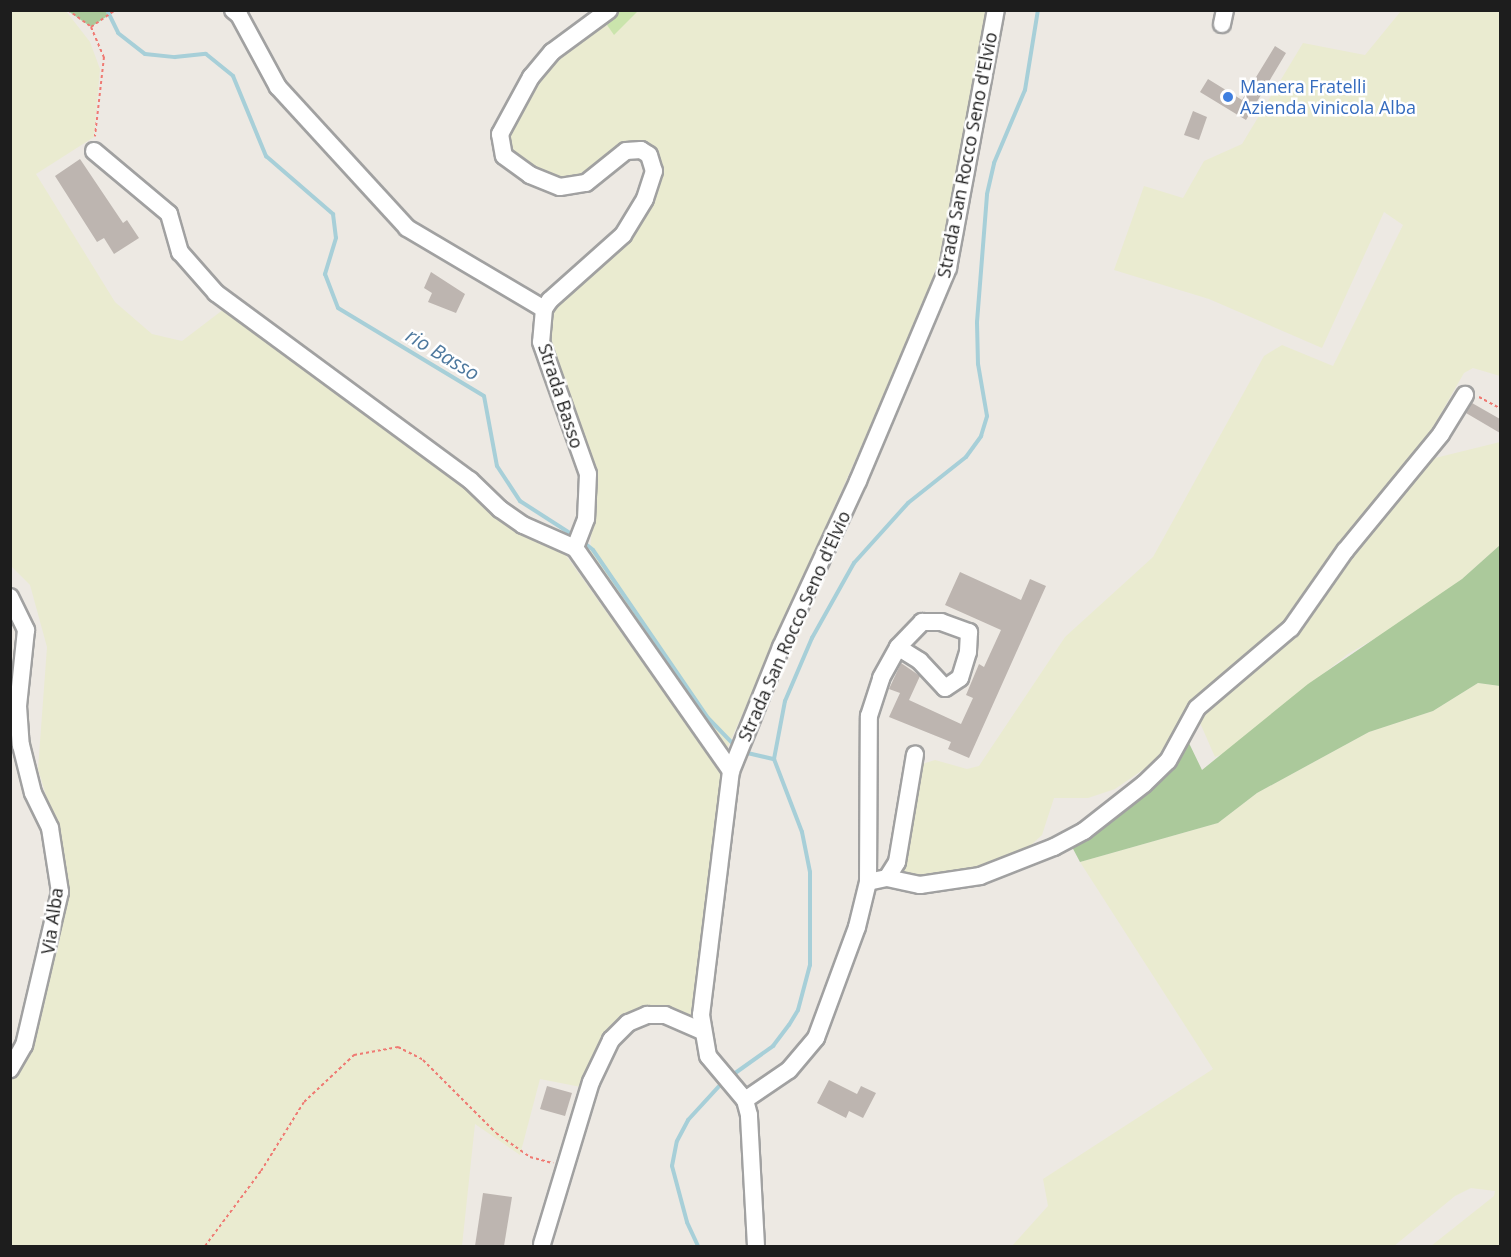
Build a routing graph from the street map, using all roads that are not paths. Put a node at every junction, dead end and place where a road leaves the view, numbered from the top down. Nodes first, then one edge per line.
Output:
1 (233, 10) edge
2 (609, 10) edge
3 (996, 10) edge
4 (94, 151) road end
5 (544, 309) junction
6 (1465, 395) road end
7 (578, 541) junction
8 (10, 597) edge
9 (898, 647) junction
10 (915, 754) dead end
11 (733, 764) junction
12 (886, 878) junction
13 (868, 882) junction
14 (702, 1036) junction
15 (10, 1069) edge
16 (742, 1096) junction
17 (542, 1244) dead end
18 (756, 1246) edge

1 - 5 street
2 - 5 street
3 - 11 street, Strada San Rocco Seno d'Elvio
4 - 7 street
5 - 7 street, Strada Basso
6 - 12 street
7 - 11 street
8 - 15 street, Via Alba
9 - 9 street
9 - 13 street
10 - 12 street
11 - 14 street, Strada San Rocco Seno d'Elvio
12 - 13 street
13 - 16 street
14 - 16 street
14 - 17 street
16 - 18 street

